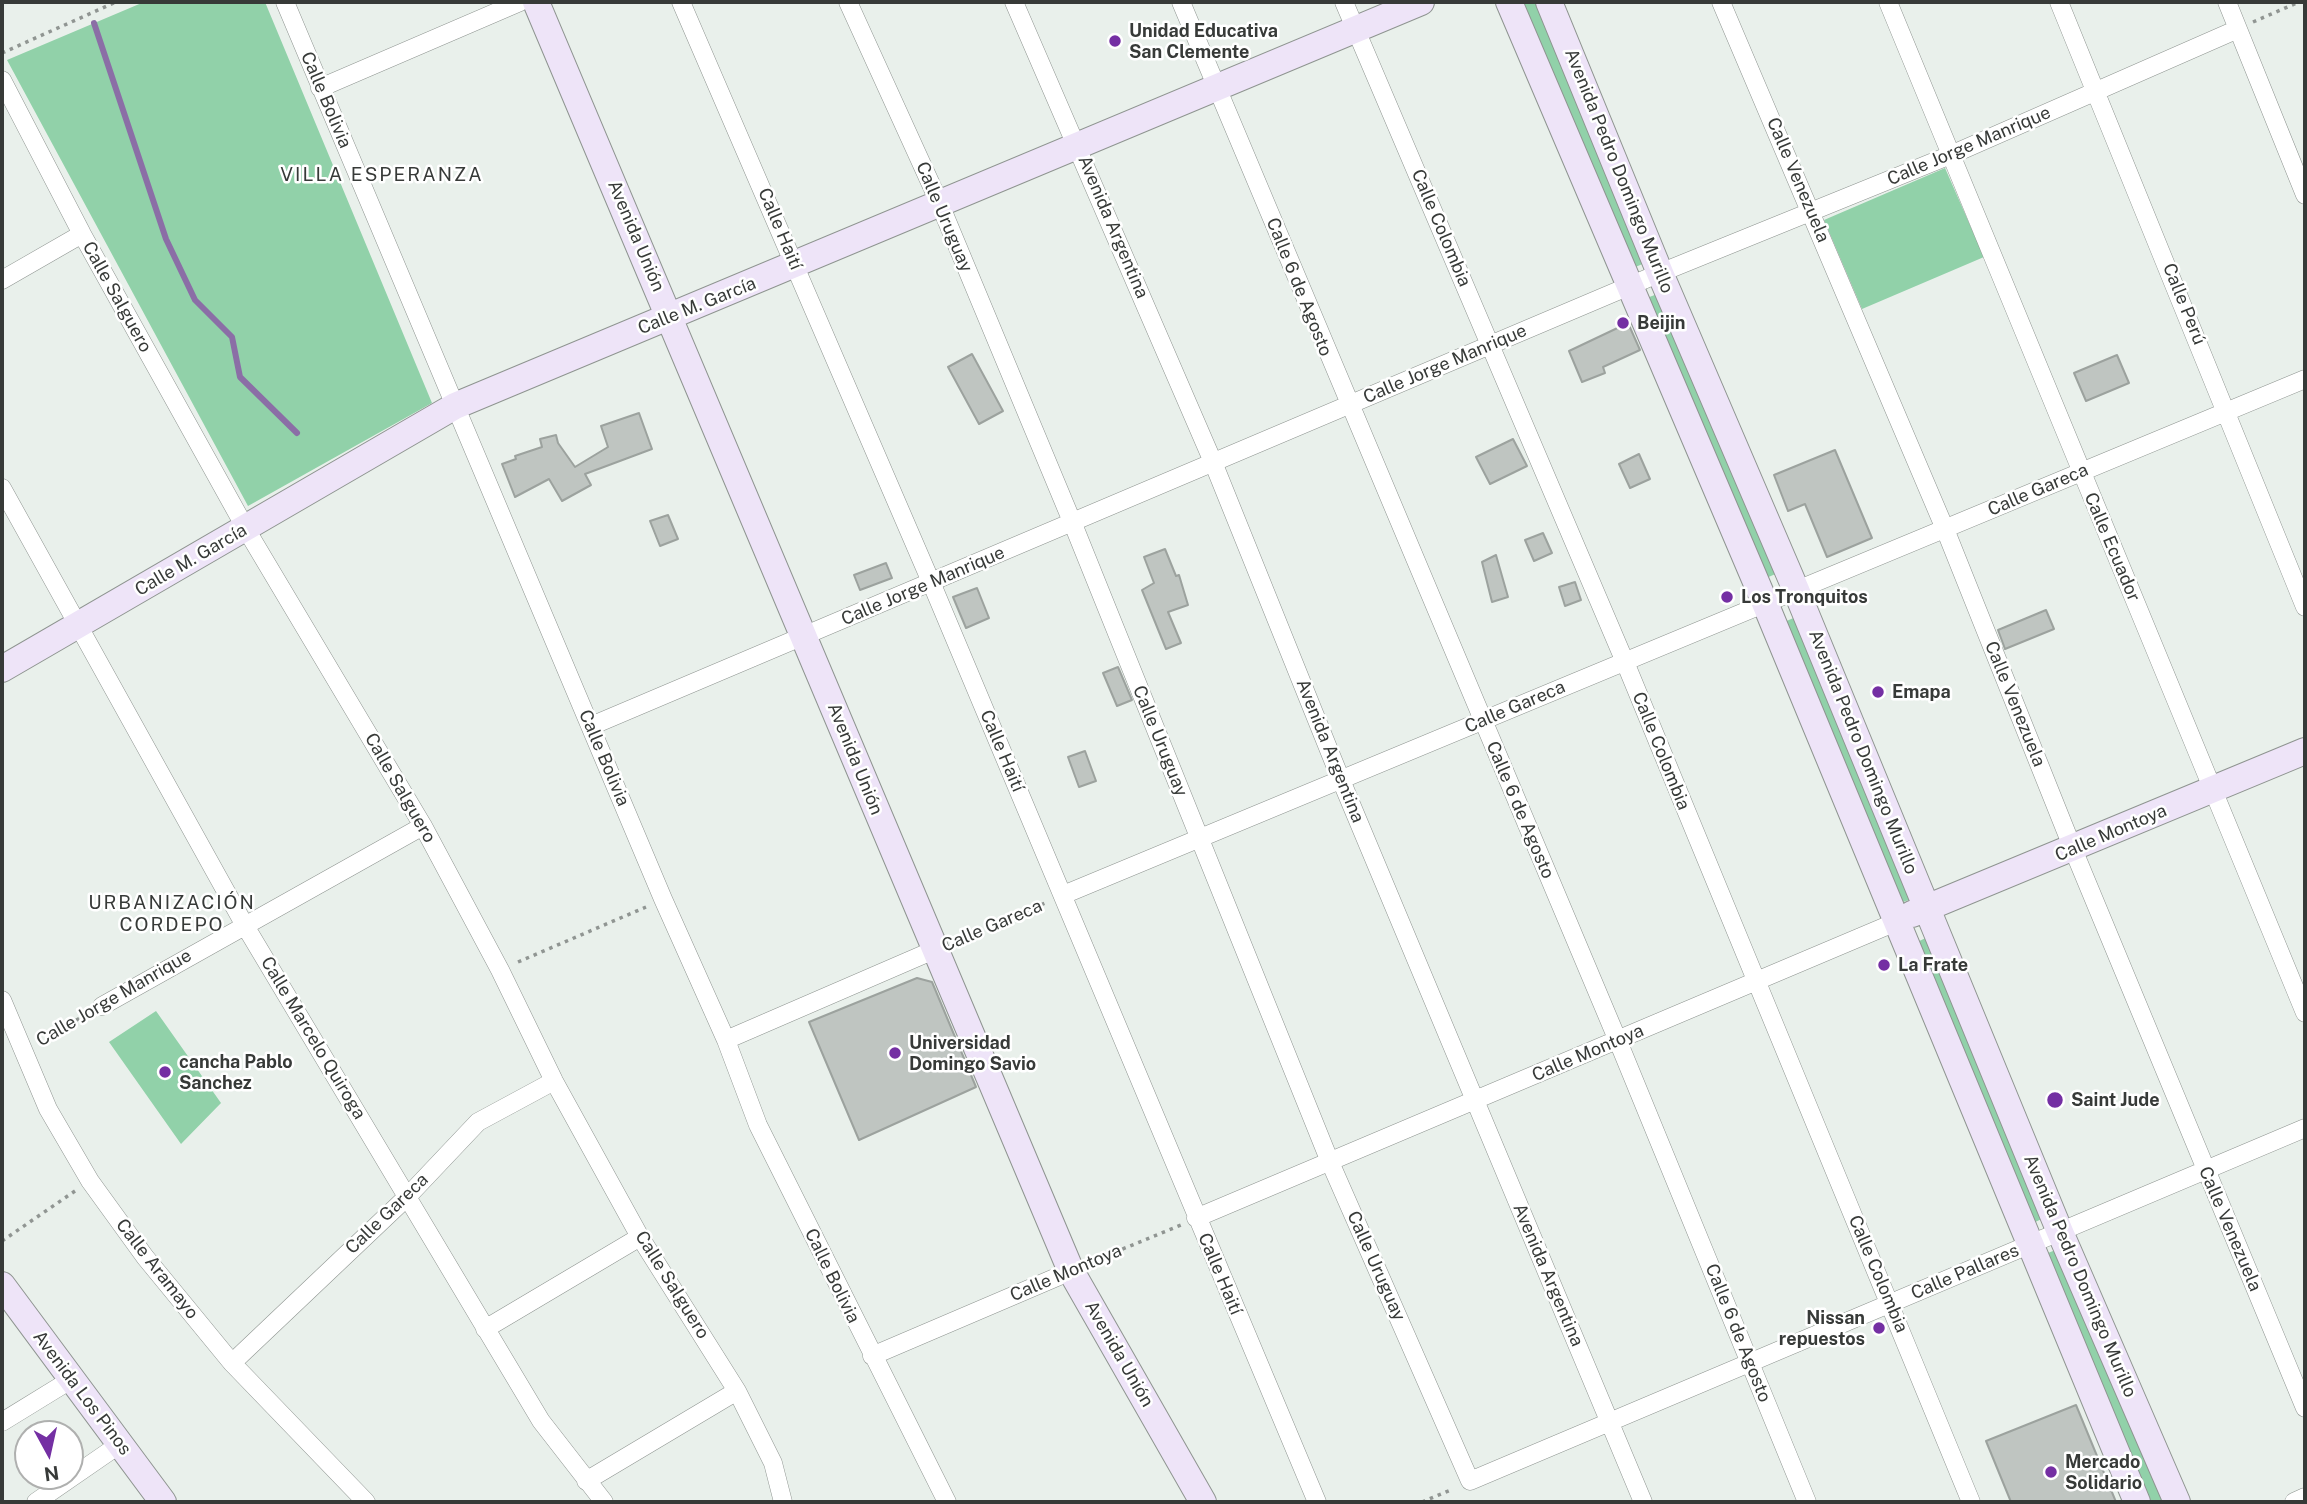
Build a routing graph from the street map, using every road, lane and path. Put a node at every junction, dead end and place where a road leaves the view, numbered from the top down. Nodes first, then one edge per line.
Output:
1 (116, 2) edge
2 (285, 2) edge
3 (520, 2) edge
4 (536, 2) edge
5 (681, 2) edge
6 (848, 2) edge
7 (1014, 2) edge
8 (1181, 2) edge
9 (1344, 2) edge
10 (1421, 2) edge
11 (1509, 2) edge
12 (1549, 2) edge
13 (1721, 2) edge
14 (1888, 2) edge
15 (2059, 2) edge
16 (2227, 2) edge
17 (2299, 2) edge
18 (1356, 29) junction
19 (2238, 29) junction
20 (2, 53) edge
21 (2, 80) edge
22 (1216, 86) junction
23 (320, 88) junction
24 (2098, 91) junction
25 (1078, 146) junction
26 (1953, 154) junction
27 (2305, 195) edge
28 (939, 202) junction
29 (1812, 212) junction
30 (82, 234) junction
31 (796, 265) junction
32 (1660, 273) junction
33 (2, 280) edge
34 (1629, 287) junction
35 (671, 317) junction
36 (1491, 345) junction
37 (2305, 379) edge
38 (1348, 405) junction
39 (455, 406) junction
40 (2228, 411) junction
41 (1213, 462) junction
42 (2081, 472) junction
43 (2, 488) edge
44 (1073, 524) junction
45 (246, 529) junction
46 (1945, 529) junction
47 (931, 582) junction
48 (1796, 590) junction
49 (1765, 603) junction
50 (2305, 607) edge
51 (80, 624) junction
52 (805, 636) junction
53 (1625, 662) junction
54 (2, 669) edge
55 (1482, 721) junction
56 (591, 726) junction
57 (2305, 751) edge
58 (1341, 780) junction
59 (2213, 790) junction
60 (423, 826) junction
61 (1199, 839) junction
62 (2073, 849) junction
63 (1063, 895) junction
64 (663, 899) junction
65 (1927, 908) junction
66 (1896, 922) junction
67 (244, 924) junction
68 (934, 950) junction
69 (500, 970) junction
70 (1755, 983) junction
71 (2, 999) edge
72 (102, 1006) joint
73 (2305, 1013) edge
74 (726, 1040) junction
75 (1618, 1041) junction
76 (25, 1049) junction
77 (554, 1082) junction
78 (1475, 1101) junction
79 (2305, 1128) edge
80 (1330, 1162) junction
81 (2205, 1170) junction
82 (90, 1181) junction
83 (408, 1196) junction
84 (1196, 1218) junction
85 (2060, 1232) junction
86 (640, 1237) junction
87 (2, 1241) edge
88 (2029, 1245) junction
89 (1071, 1271) junction
90 (2, 1285) edge
91 (1891, 1303) junction
92 (485, 1329) junction
93 (872, 1356) junction
94 (1751, 1362) junction
95 (232, 1363) junction
96 (72, 1379) junction
97 (737, 1391) junction
98 (2305, 1408) edge
99 (2, 1422) edge
100 (1611, 1422) junction
101 (120, 1444) junction
102 (586, 1481) junction
103 (1471, 1481) junction
104 (2305, 1497) edge
105 (36, 1502) edge
106 (163, 1502) edge
107 (366, 1502) edge
108 (604, 1502) edge
109 (783, 1502) edge
110 (947, 1502) edge
111 (1203, 1502) edge
112 (1317, 1502) edge
113 (1422, 1502) edge
114 (1643, 1502) edge
115 (1807, 1502) edge
116 (1971, 1502) edge
117 (2137, 1502) edge
118 (2177, 1502) edge
119 (2294, 1502) edge

1 - 20 path
2 - 23 street, Calle Bolivia
3 - 23 street
4 - 35 main road, Avenida Unión
5 - 31 street, Calle Haití
6 - 28 street, Calle Uruguay
7 - 25 street, Avenida Argentina
8 - 22 street, Calle 6 de Agosto
9 - 18 street, Calle Colombia
10 - 18 main road, Calle M. García
11 - 34 main road, Avenida Pedro Domingo Murillo
12 - 32 main road, Avenida Pedro Domingo Murillo
13 - 29 street, Calle Venezuela
14 - 26 street, Calle Ecuador
15 - 24 street, Calle Perú
16 - 19 street
17 - 19 path
18 - 22 main road, Calle M. García
18 - 36 street, Calle Colombia
19 - 24 street, Calle Jorge Manrique
19 - 27 street
21 - 30 street, Calle Salguero
22 - 25 main road, Calle M. García
22 - 38 street, Calle 6 de Agosto
23 - 39 street, Calle Bolivia
24 - 26 street, Calle Jorge Manrique
24 - 40 street, Calle Perú
25 - 28 main road, Calle M. García
25 - 41 street, Avenida Argentina
26 - 29 street, Calle Jorge Manrique
26 - 42 street, Calle Ecuador
28 - 31 main road, Calle M. García
28 - 44 street, Calle Uruguay
29 - 32 street, Calle Jorge Manrique
29 - 46 street, Calle Venezuela
30 - 33 street
30 - 45 street, Calle Salguero
31 - 35 main road, Calle M. García
31 - 47 street, Calle Haití
32 - 34 street, Calle Jorge Manrique
32 - 48 main road, Avenida Pedro Domingo Murillo
34 - 36 street, Calle Jorge Manrique
34 - 49 main road, Avenida Pedro Domingo Murillo
35 - 39 main road, Calle M. García
35 - 52 main road, Avenida Unión
36 - 38 street, Calle Jorge Manrique
36 - 53 street, Calle Colombia
37 - 40 street, Calle Gareca
38 - 41 street, Calle Jorge Manrique
38 - 55 street, Calle 6 de Agosto
39 - 45 main road, Calle M. García
39 - 56 street, Calle Bolivia
40 - 42 street, Calle Gareca
40 - 50 street, Calle Perú
41 - 44 street, Calle Jorge Manrique
41 - 58 street, Avenida Argentina
42 - 46 street, Calle Gareca
42 - 59 street, Calle Ecuador
43 - 51 street, Calle Marcelo Quiroga
44 - 47 street, Calle Jorge Manrique
44 - 61 street, Calle Uruguay
45 - 51 main road, Calle M. García
45 - 60 street, Calle Salguero
46 - 48 street, Calle Gareca
46 - 62 street, Calle Venezuela
47 - 52 street, Calle Jorge Manrique
47 - 63 street, Calle Haití
48 - 49 street, Calle Gareca
48 - 65 main road, Avenida Pedro Domingo Murillo
49 - 53 street, Calle Gareca
49 - 66 main road, Avenida Pedro Domingo Murillo
51 - 54 main road, Calle M. García
51 - 67 street, Calle Marcelo Quiroga
52 - 56 street, Calle Jorge Manrique
52 - 68 main road, Avenida Unión
53 - 55 street, Calle Gareca
53 - 70 street, Calle Colombia
55 - 58 street, Calle Gareca
55 - 75 street, Calle 6 de Agosto
56 - 64 street, Calle Bolivia
57 - 59 main road, Calle Montoya
58 - 61 street, Calle Gareca
58 - 78 street, Avenida Argentina
59 - 62 main road, Calle Montoya
59 - 73 street, Calle Ecuador
60 - 67 street, Calle Jorge Manrique
60 - 69 street, Calle Salguero
61 - 63 street, Calle Gareca
61 - 80 street, Calle Uruguay
62 - 65 main road, Calle Montoya
62 - 81 street, Calle Venezuela
63 - 68 path, Calle Gareca
63 - 84 street, Calle Haití
64 - 69 path
64 - 74 street, Calle Bolivia
65 - 66 main road, Calle Montoya
65 - 85 main road, Avenida Pedro Domingo Murillo
66 - 70 street, Calle Montoya
66 - 88 main road, Avenida Pedro Domingo Murillo
67 - 72 street, Calle Jorge Manrique
67 - 83 street, Calle Marcelo Quiroga
68 - 74 street, Calle Gareca
68 - 89 main road, Avenida Unión
69 - 77 street, Calle Salguero
70 - 75 street, Calle Montoya
70 - 91 street, Calle Colombia
71 - 76 street, Calle Aramayo
72 - 76 path, Calle Jorge Manrique
74 - 93 street, Calle Bolivia
75 - 78 street, Calle Montoya
75 - 94 street, Calle 6 de Agosto
76 - 82 street, Calle Aramayo
77 - 83 street, Calle Gareca
77 - 86 street, Calle Salguero
78 - 80 street, Calle Montoya
78 - 100 street, Avenida Argentina
79 - 81 street, Calle Pallares
80 - 84 street, Calle Montoya
80 - 103 street, Calle Uruguay
81 - 85 street, Calle Pallares
81 - 98 street, Calle Venezuela
82 - 87 path
82 - 95 street, Calle Aramayo
83 - 92 street, Calle Marcelo Quiroga
83 - 95 street, Calle Gareca
84 - 89 path, Calle Montoya
84 - 112 street, Calle Haití
85 - 88 street, Calle Pallares
85 - 118 main road, Avenida Pedro Domingo Murillo
86 - 92 street
86 - 97 street, Calle Salguero
88 - 91 street, Calle Pallares
88 - 117 main road, Avenida Pedro Domingo Murillo
89 - 93 street, Calle Montoya
89 - 111 main road, Avenida Unión
90 - 96 main road, Avenida Los Pinos
91 - 94 street, Calle Pallares
91 - 116 street, Calle Colombia
92 - 102 street, Calle Marcelo Quiroga
93 - 110 street, Calle Bolivia
94 - 100 street, Calle Pallares
94 - 115 street, Calle 6 de Agosto
95 - 107 street, Calle Aramayo
96 - 99 street
96 - 101 main road, Avenida Los Pinos
97 - 102 street
97 - 109 street, Calle Salguero
100 - 103 street, Calle Pallares
100 - 114 street, Avenida Argentina
101 - 105 street
101 - 106 main road, Avenida Los Pinos
102 - 108 street, Calle Marcelo Quiroga
103 - 113 path
104 - 119 street

